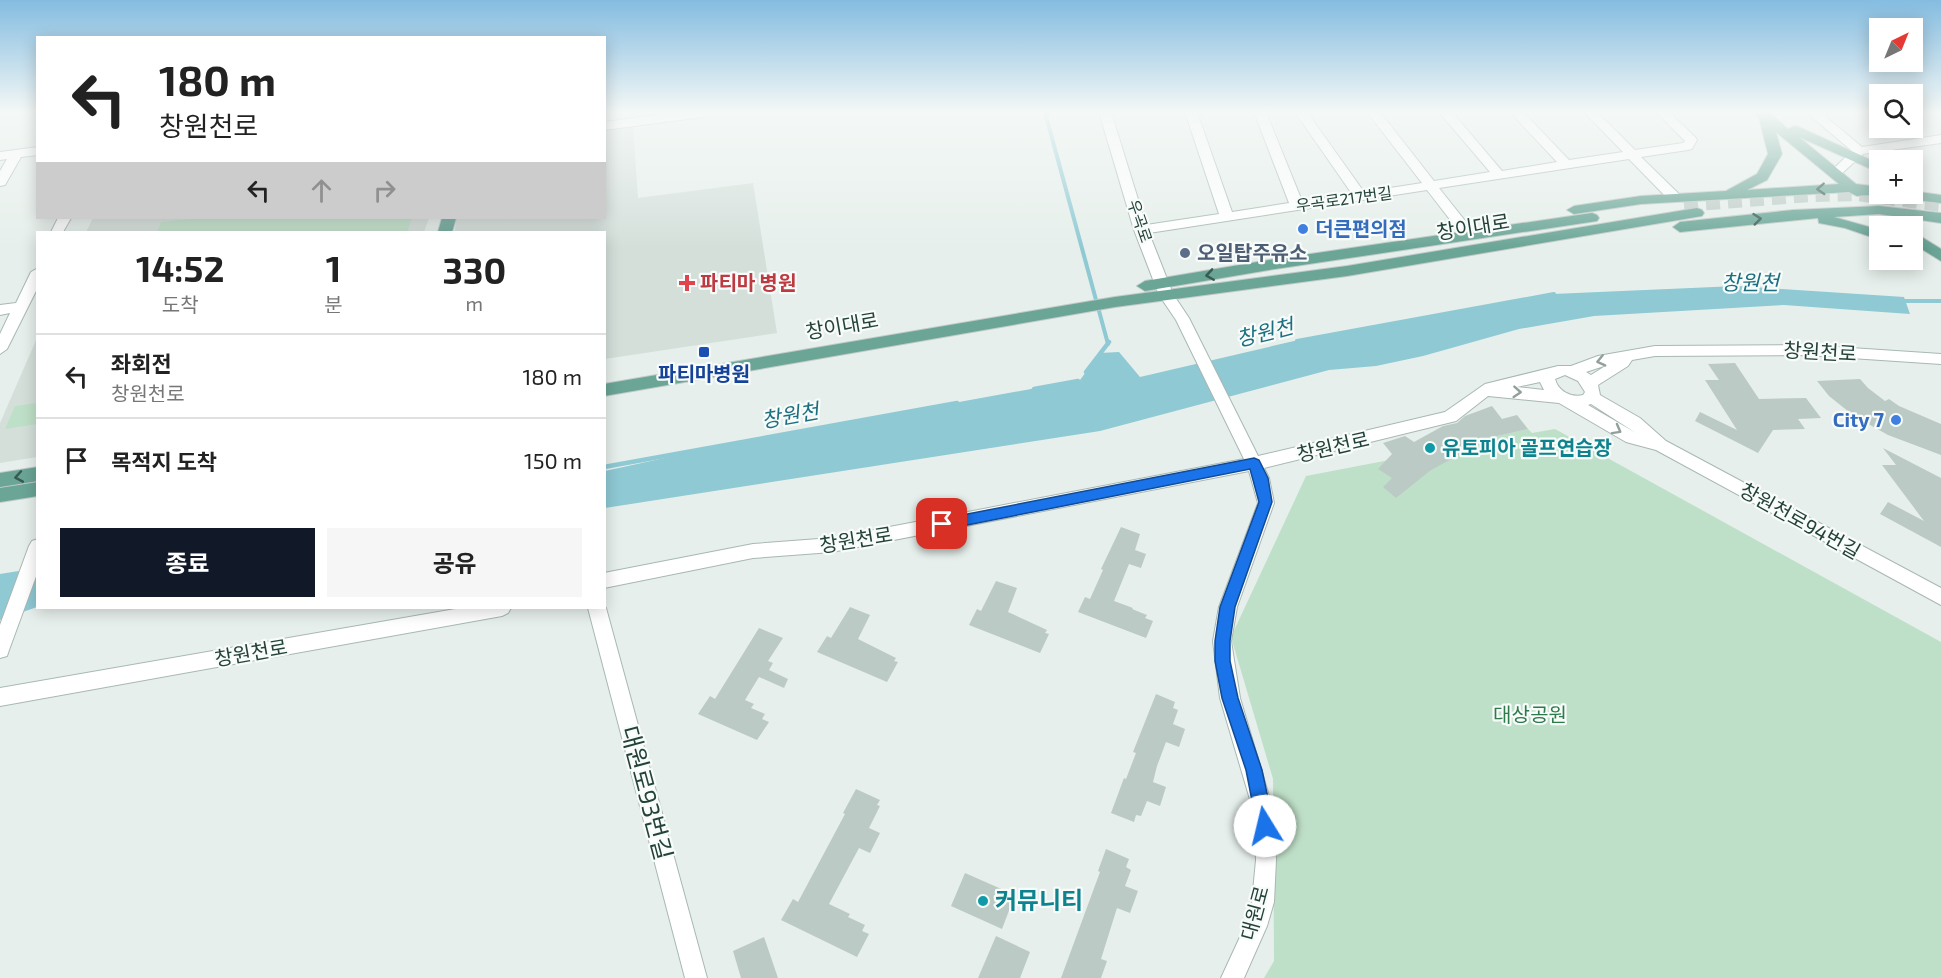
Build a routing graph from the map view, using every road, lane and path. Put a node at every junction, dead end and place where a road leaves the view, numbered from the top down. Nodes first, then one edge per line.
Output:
1 (13, 158) edge
2 (1119, 158) edge
3 (1207, 158) edge
4 (1278, 158) edge
5 (1333, 158) edge
6 (1409, 158) edge
7 (1484, 158) edge
8 (1560, 158) edge
9 (1623, 158) edge
10 (1636, 158) edge
11 (1773, 158) edge
12 (1816, 158) edge
13 (1852, 158) edge
14 (1568, 166) junction
15 (1835, 173) junction
16 (1500, 176) junction
17 (0, 182) edge
18 (1431, 186) junction
19 (1923, 186) edge
20 (1852, 188) junction
21 (1869, 190) edge
22 (1941, 190) edge
23 (1726, 195) junction
24 (1361, 197) junction
25 (1923, 197) edge
26 (1941, 199) edge
27 (1687, 203) junction
28 (1297, 206) junction
29 (1879, 210) junction
30 (1793, 215) junction
31 (1887, 216) edge
32 (1227, 217) junction
33 (1941, 218) edge
34 (1717, 223) junction
35 (1463, 227) junction
36 (1141, 230) junction
37 (1869, 231) edge
38 (1923, 244) edge
39 (1923, 251) edge
40 (1941, 257) edge
41 (1269, 265) junction
42 (36, 276) edge
43 (1284, 280) junction
44 (1164, 289) junction
45 (1082, 302) junction
46 (21, 307) junction
47 (0, 310) edge
48 (0, 349) edge
49 (1627, 356) junction
50 (1941, 359) edge
51 (1572, 372) junction
52 (1552, 373) junction
53 (606, 378) edge
54 (606, 390) edge
55 (1485, 390) junction
56 (1591, 390) junction
57 (1563, 398) junction
58 (1660, 445) junction
59 (1254, 464) junction
60 (36, 474) edge
61 (0, 480) edge
62 (36, 489) edge
63 (0, 495) edge
64 (36, 551) edge
65 (606, 581) edge
66 (1941, 597) edge
67 (496, 609) edge
68 (597, 609) edge
69 (0, 650) edge
70 (0, 697) edge
71 (696, 978) edge
72 (1232, 978) edge

1 - 17 street
2 - 36 street, 우곡로
3 - 32 street
4 - 28 street
5 - 24 street
6 - 18 street
7 - 16 street
8 - 14 street
9 - 14 street, 우곡로217번길
10 - 27 street
11 - 23 main road
12 - 15 main road
13 - 15 street
14 - 16 street, 우곡로217번길
15 - 20 main road
16 - 18 street, 우곡로217번길
18 - 24 street, 우곡로217번길
18 - 35 street
19 - 22 main road
20 - 21 main road
20 -> 23 main road
20 - 29 main road
23 - 27 main road
24 - 28 street, 우곡로217번길
25 - 26 main road
27 - 34 main road
27 - 35 main road
27 - 41 main road, 창이대로
27 - 43 main road, 창이대로
28 - 32 street, 우곡로217번길
29 - 30 main road
29 - 31 main road
29 - 33 main road
34 -> 30 main road
30 - 37 main road
32 - 36 street, 우곡로217번길
34 - 43 main road
35 - 41 main road
36 - 44 street, 우곡로
38 - 40 main road
39 - 40 main road
41 -> 44 main road, 창이대로
42 - 46 street
43 - 44 main road, 창이대로
44 - 45 main road, 창이대로
44 - 59 street, 대원로
45 - 53 main road, 창이대로
45 - 54 main road, 창이대로
46 - 47 street
46 - 48 street
49 - 50 street, 창원천로
49 -> 51 street, 창원천로
49 - 56 street
51 - 52 street
51 - 56 street
52 - 55 street
52 - 57 street
55 -> 57 street
55 - 59 street, 창원천로
56 - 57 street
56 - 58 street
57 -> 58 street
58 - 66 street, 창원천로94번길
59 - 65 street, 창원천로
59 - 72 street, 대원로
60 -> 61 main road
62 - 63 main road
64 - 69 street
67 - 70 street, 창원천로
68 - 71 street, 대원로93번길

